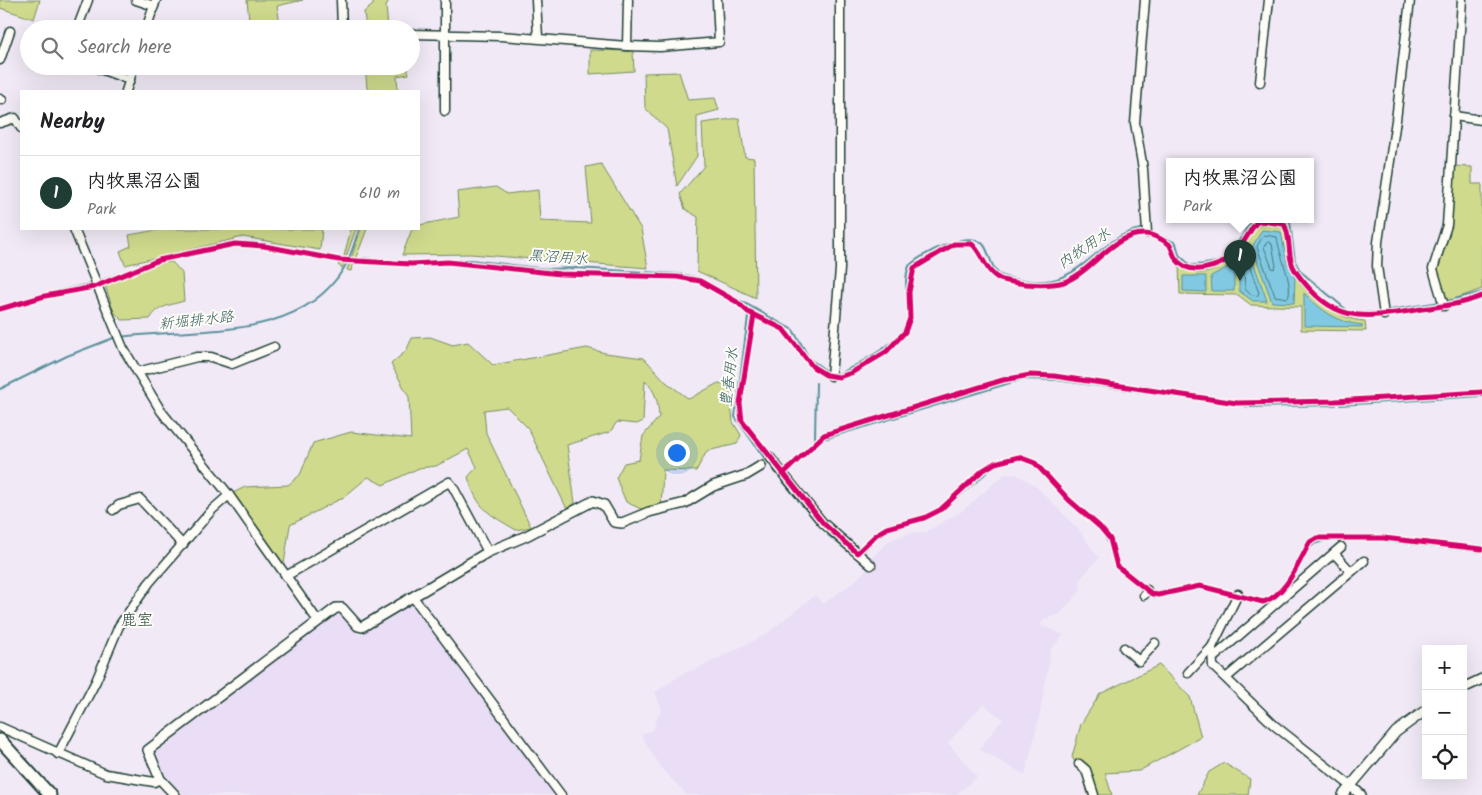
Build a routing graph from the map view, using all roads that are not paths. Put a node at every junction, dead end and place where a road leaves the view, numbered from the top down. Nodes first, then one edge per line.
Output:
1 (88, 0) edge
2 (136, 0) edge
3 (341, 0) edge
4 (445, 0) edge
5 (536, 0) edge
6 (628, 0) edge
7 (717, 0) edge
8 (840, 0) edge
9 (1145, 0) edge
10 (1269, 0) edge
11 (1410, 0) edge
12 (1462, 0) edge
13 (155, 3) edge
14 (80, 20) edge
15 (149, 20) edge
16 (342, 20) edge
17 (10, 31) dead end
18 (420, 34) edge
19 (444, 34) junction
20 (538, 38) junction
21 (627, 46) junction
22 (0, 60) edge
23 (116, 75) edge
24 (131, 75) edge
25 (130, 80) junction
26 (1260, 82) dead end
27 (126, 90) edge
28 (445, 111) dead end
29 (1454, 116) junction
30 (1482, 120) edge
31 (0, 123) edge
32 (20, 126) edge
33 (74, 230) edge
34 (1147, 233) dead end
35 (1444, 306) dead end
36 (1384, 315) dead end
37 (274, 347) dead end
38 (137, 372) junction
39 (831, 376) dead end
40 (761, 466) joint
41 (229, 494) junction
42 (113, 510) dead end
43 (183, 545) junction
44 (1341, 547) dead end
45 (488, 552) junction
46 (1334, 553) junction
47 (1364, 561) dead end
48 (871, 565) dead end
49 (1351, 572) junction
50 (286, 576) junction
51 (413, 597) junction
52 (1237, 598) dead end
53 (318, 620) junction
54 (1154, 643) dead end
55 (1212, 647) junction
56 (1124, 648) dead end
57 (1212, 658) junction
58 (1188, 673) dead end
59 (1226, 678) junction
60 (1482, 679) edge
61 (1467, 686) edge
62 (1422, 713) edge
63 (0, 727) edge
64 (0, 740) edge
65 (58, 754) junction
66 (1079, 764) dead end
67 (160, 779) junction
68 (1351, 786) junction
69 (50, 795) edge
70 (175, 795) edge
71 (561, 795) edge
72 (1094, 795) edge
73 (1343, 795) edge
74 (1361, 795) edge

1 - 14 street
2 - 13 street
3 - 16 street
4 - 19 street
5 - 20 street
6 - 21 street
7 - 21 street
8 - 39 street
9 - 34 street
10 - 26 street
11 - 36 street
12 - 29 street
13 - 15 street
17 - 22 street
18 - 19 street
19 - 20 street
19 - 28 street
20 - 21 street
23 - 25 street
24 - 25 street
25 - 27 street
29 - 30 street
29 - 35 street
31 - 32 street
33 - 38 street
37 - 38 street
38 - 41 street
40 - 45 street
40 - 48 street
41 - 43 street
41 - 50 street
42 - 43 street
43 - 65 street
44 - 46 street
45 - 50 street
45 - 51 street
46 - 49 street
46 - 57 street
47 - 49 street
49 - 59 street
50 - 53 street
51 - 53 street
51 - 71 street
52 - 55 street
53 - 67 street
54 - 56 street
55 - 57 street
55 - 58 street
57 - 59 street
59 - 68 street
60 - 61 street
62 - 68 street
63 - 65 street
64 - 69 main road
65 - 67 street
66 - 72 street
67 - 70 street
68 - 73 street
68 - 74 street

